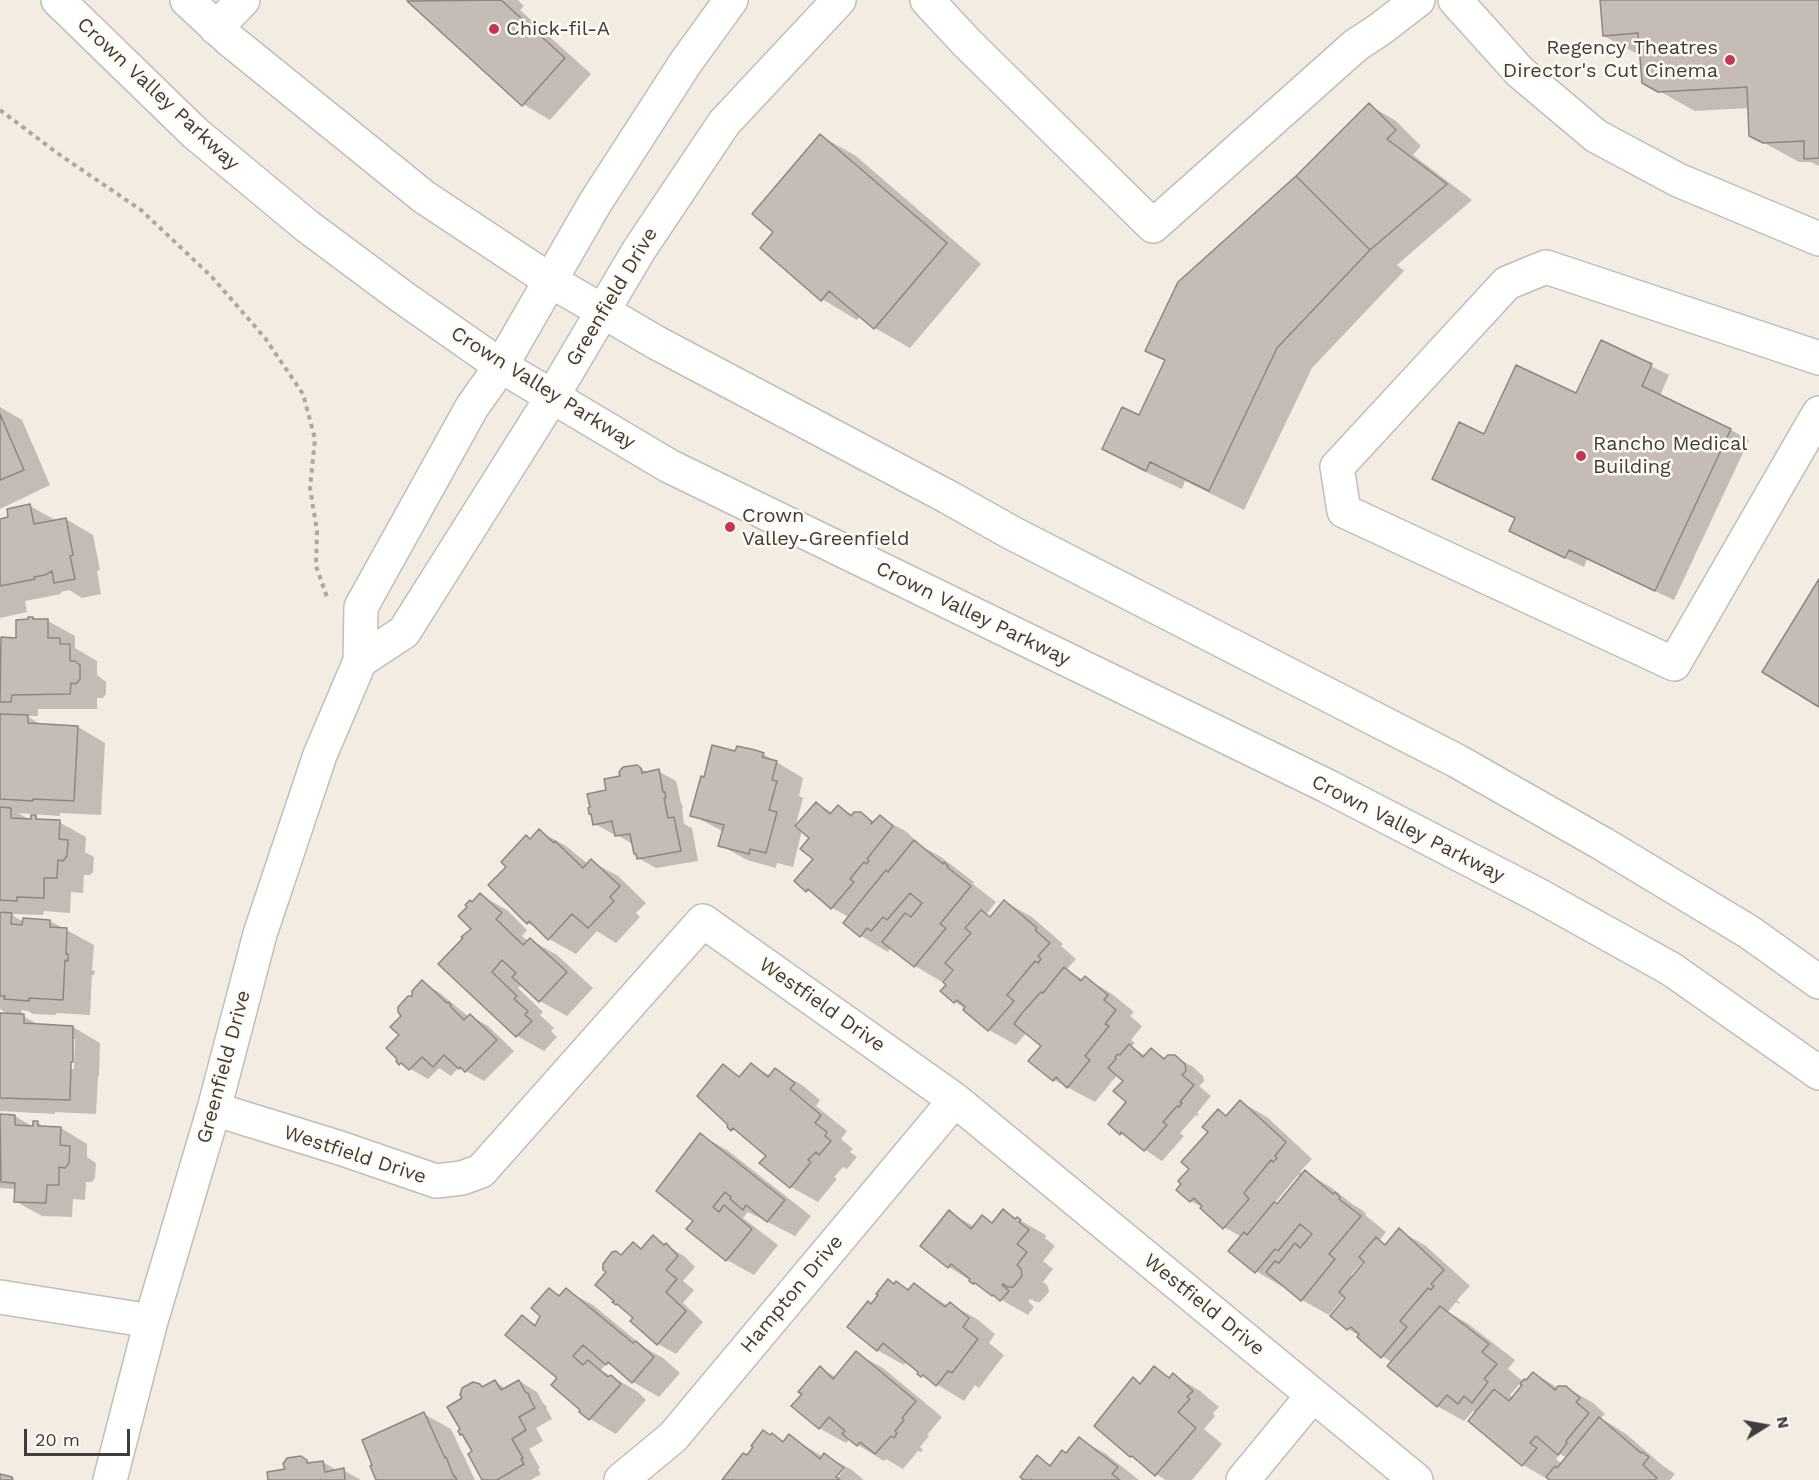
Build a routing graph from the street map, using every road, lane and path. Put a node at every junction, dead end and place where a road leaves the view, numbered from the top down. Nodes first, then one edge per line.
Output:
1 (58, 0) edge
2 (243, 0) edge
3 (731, 0) edge
4 (838, 0) edge
5 (927, 0) edge
6 (1418, 0) edge
7 (1455, 0) edge
8 (201, 9) edge
9 (0, 110) edge
10 (1819, 239) edge
11 (550, 280) junction
12 (602, 311) junction
13 (1819, 358) edge
14 (501, 366) junction
15 (552, 397) junction
16 (1819, 413) edge
17 (328, 600) dead end
18 (360, 661) junction
19 (1819, 982) edge
20 (1819, 1073) edge
21 (955, 1100) junction
22 (214, 1109) junction
23 (0, 1298) edge
24 (151, 1321) junction
25 (1313, 1395) junction
26 (110, 1480) edge
27 (621, 1480) edge
28 (1244, 1480) edge
29 (1416, 1480) edge

1 - 14 main road, Crown Valley Parkway
2 - 8 main road
3 - 11 main road, Greenfield Drive
4 - 12 main road, Greenfield Drive
5 - 6 main road
7 - 10 main road
8 - 11 main road
9 - 17 path
11 - 12 main road
11 - 14 main road, Greenfield Drive
12 - 15 main road, Greenfield Drive
12 - 19 main road
13 - 16 main road
14 - 15 main road, Crown Valley Parkway
14 - 18 main road, Greenfield Drive
15 - 18 main road, Greenfield Drive
15 - 20 main road, Crown Valley Parkway
18 - 22 main road, Greenfield Drive
21 - 22 main road, Westfield Drive
21 - 25 main road, Westfield Drive
21 - 27 main road, Hampton Drive
22 - 24 main road, Greenfield Drive
23 - 24 main road
24 - 26 main road, Greenfield Drive
25 - 28 main road
25 - 29 main road, Westfield Drive

